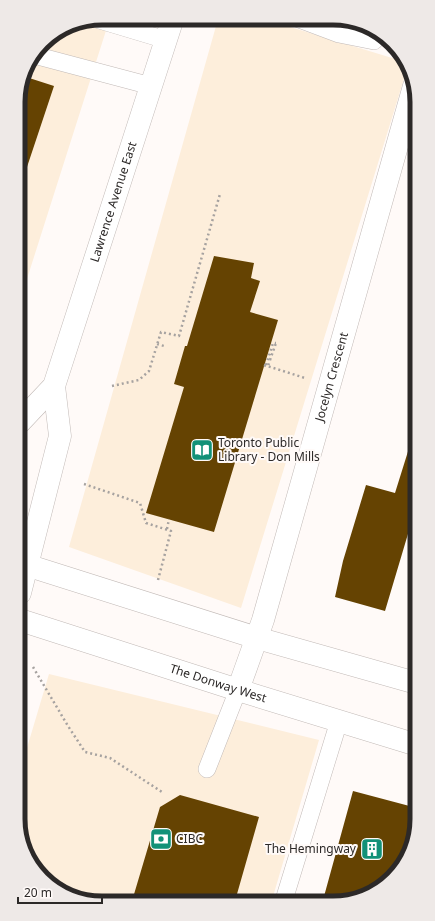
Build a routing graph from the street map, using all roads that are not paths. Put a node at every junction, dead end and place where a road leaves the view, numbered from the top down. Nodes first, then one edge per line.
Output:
1 (116, 25) edge
2 (171, 25) edge
3 (315, 25) edge
4 (377, 39) edge
5 (166, 40) junction
6 (40, 57) edge
7 (151, 86) junction
8 (410, 101) edge
9 (54, 386) junction
10 (25, 417) edge
11 (25, 560) edge
12 (25, 564) edge
13 (25, 622) edge
14 (257, 638) junction
15 (410, 681) edge
16 (238, 690) junction
17 (339, 721) junction
18 (410, 743) edge
19 (207, 769) dead end
20 (285, 896) edge

1 - 5 lane
2 - 5 street, Lawrence Avenue East
3 - 4 lane
5 - 7 street, Lawrence Avenue East
6 - 7 lane
7 - 9 street, Lawrence Avenue East
8 - 14 street, Jocelyn Crescent
9 - 10 street, Lawrence Avenue East
9 - 11 street, Lawrence Avenue East
12 - 14 street
13 - 16 street, The Donway West
14 - 15 street
14 - 16 street, Jocelyn Crescent
16 - 17 street, The Donway West
16 - 19 lane
17 - 18 street, The Donway West
17 - 20 lane

